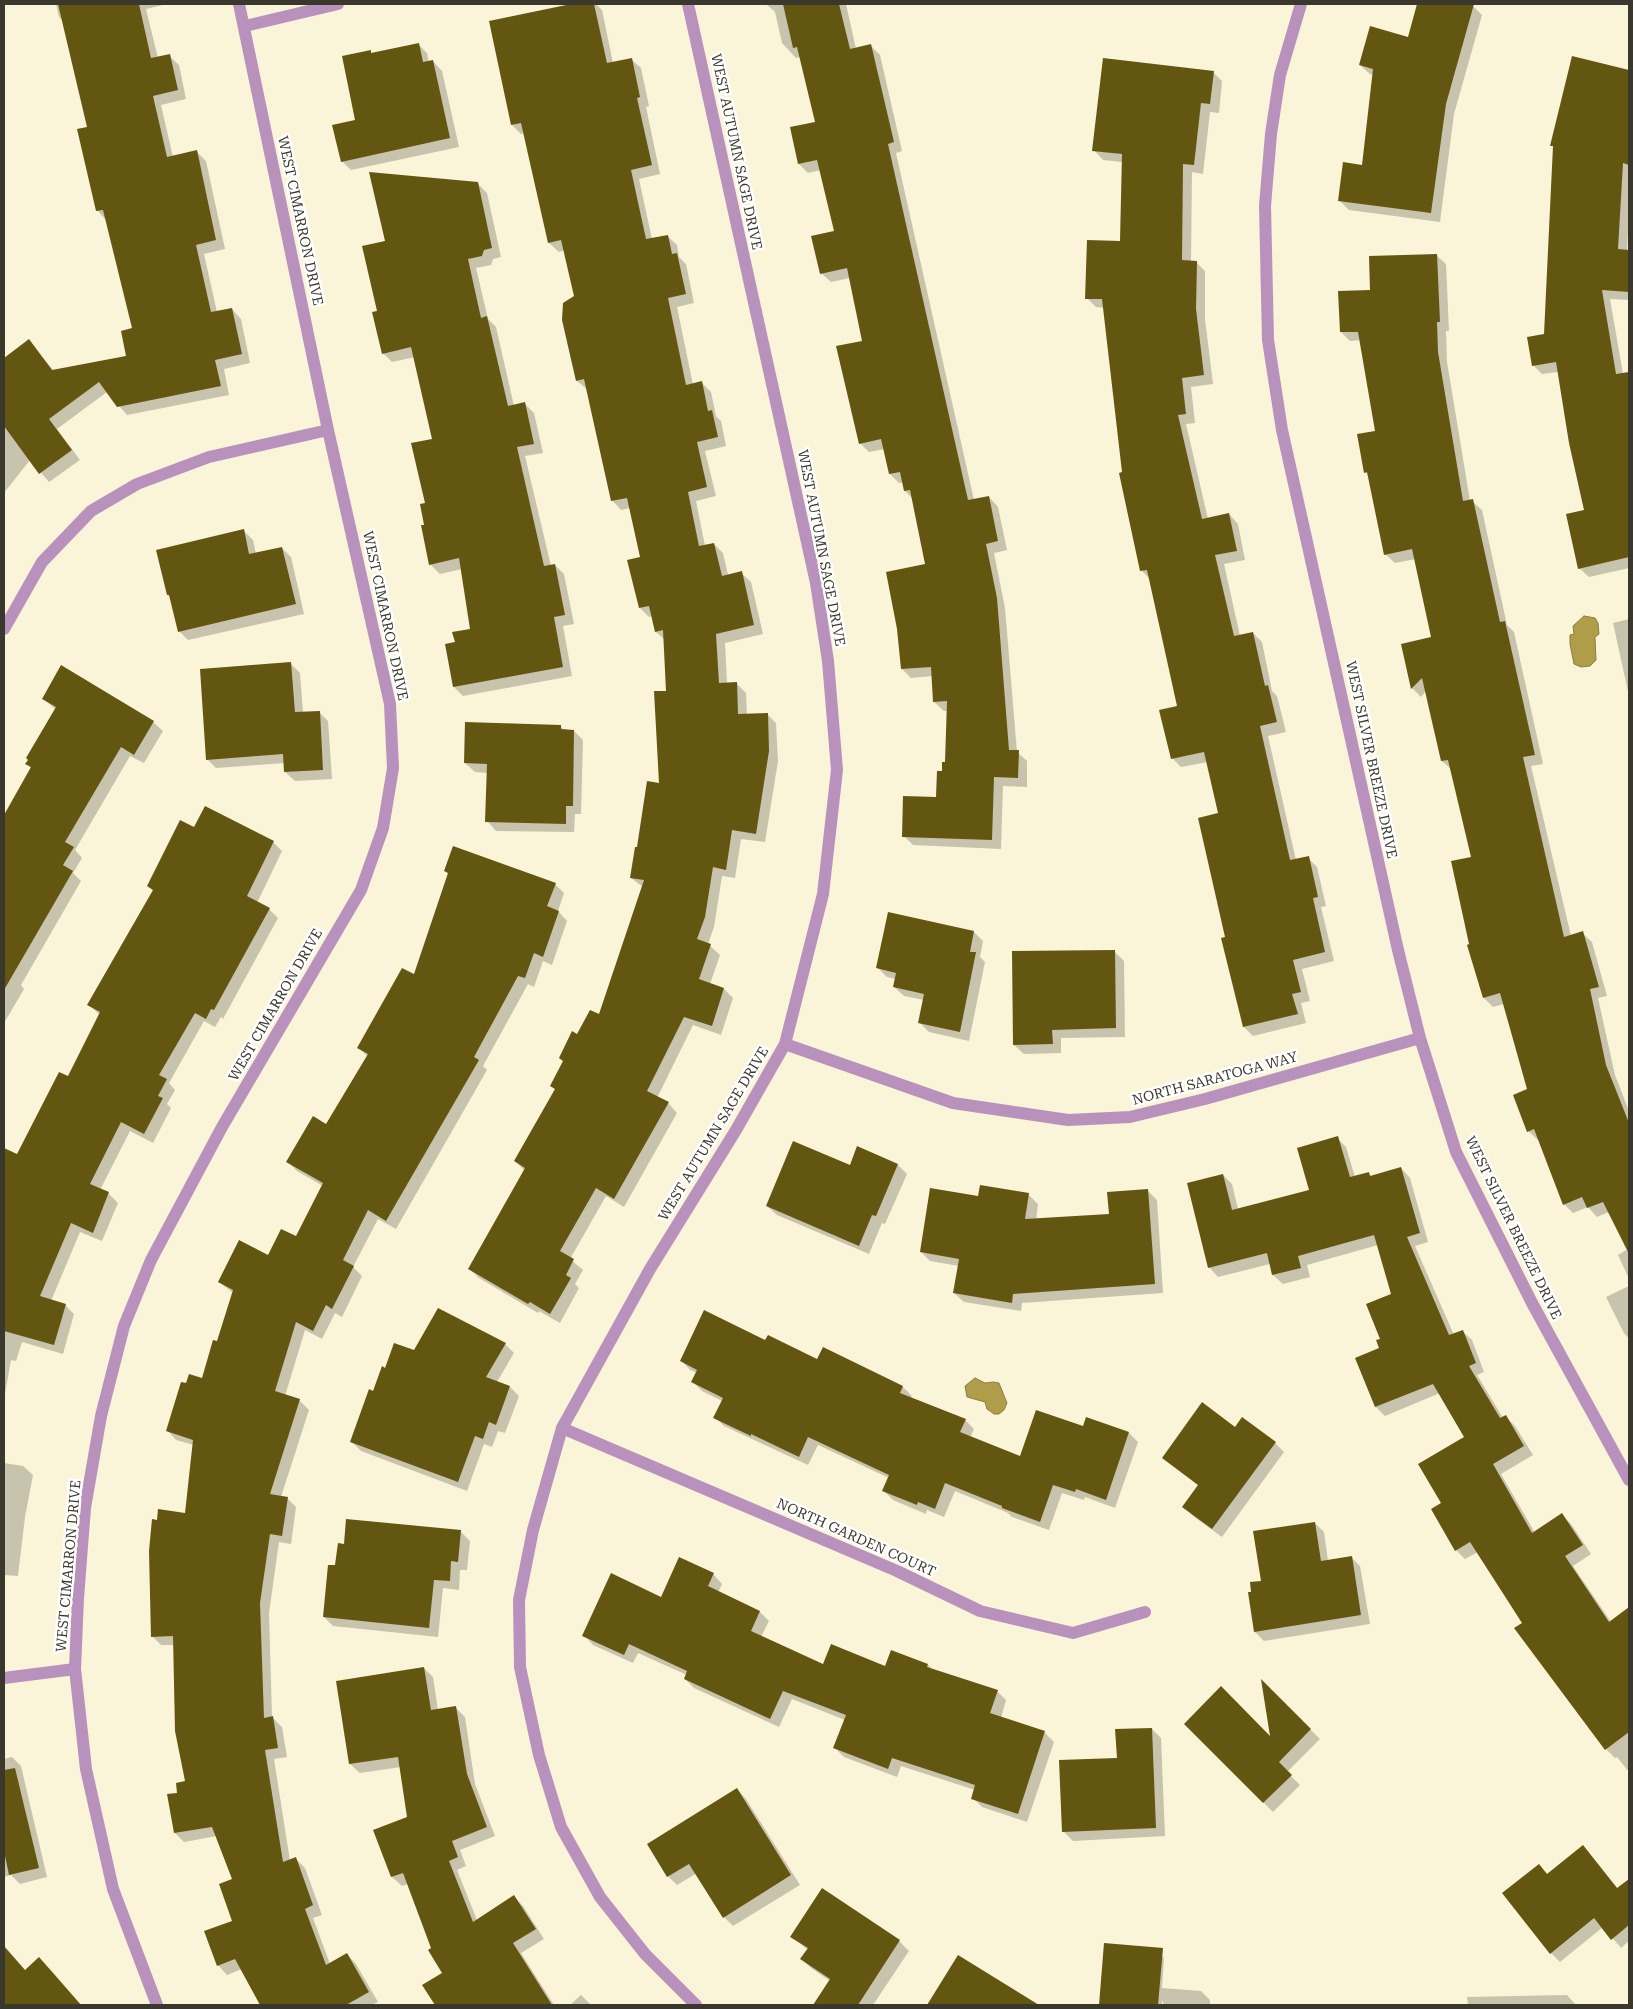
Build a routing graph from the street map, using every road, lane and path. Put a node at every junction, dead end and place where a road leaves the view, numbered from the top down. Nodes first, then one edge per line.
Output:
1 (239, 4) edge
2 (338, 4) edge
3 (688, 4) edge
4 (1302, 4) edge
5 (245, 26) junction
6 (328, 430) junction
7 (4, 629) edge
8 (1420, 1038) junction
9 (785, 1044) junction
10 (562, 1428) junction
11 (1629, 1480) edge
12 (1145, 1612) dead end
13 (75, 1670) junction
14 (4, 1678) edge
15 (158, 2005) edge
16 (696, 2005) edge

1 - 5 street, WEST CIMARRON DRIVE
2 - 5 street
3 - 9 street, WEST AUTUMN SAGE DRIVE
4 - 8 street, WEST SILVER BREEZE DRIVE
5 - 6 street, WEST CIMARRON DRIVE
6 - 7 street
6 - 13 street, WEST CIMARRON DRIVE
8 - 9 street, NORTH SARATOGA WAY
8 - 11 street, WEST SILVER BREEZE DRIVE
9 - 10 street, WEST AUTUMN SAGE DRIVE
10 - 12 street, NORTH GARDEN COURT
10 - 16 street, WEST AUTUMN SAGE DRIVE
13 - 14 street
13 - 15 street, WEST CIMARRON DRIVE

